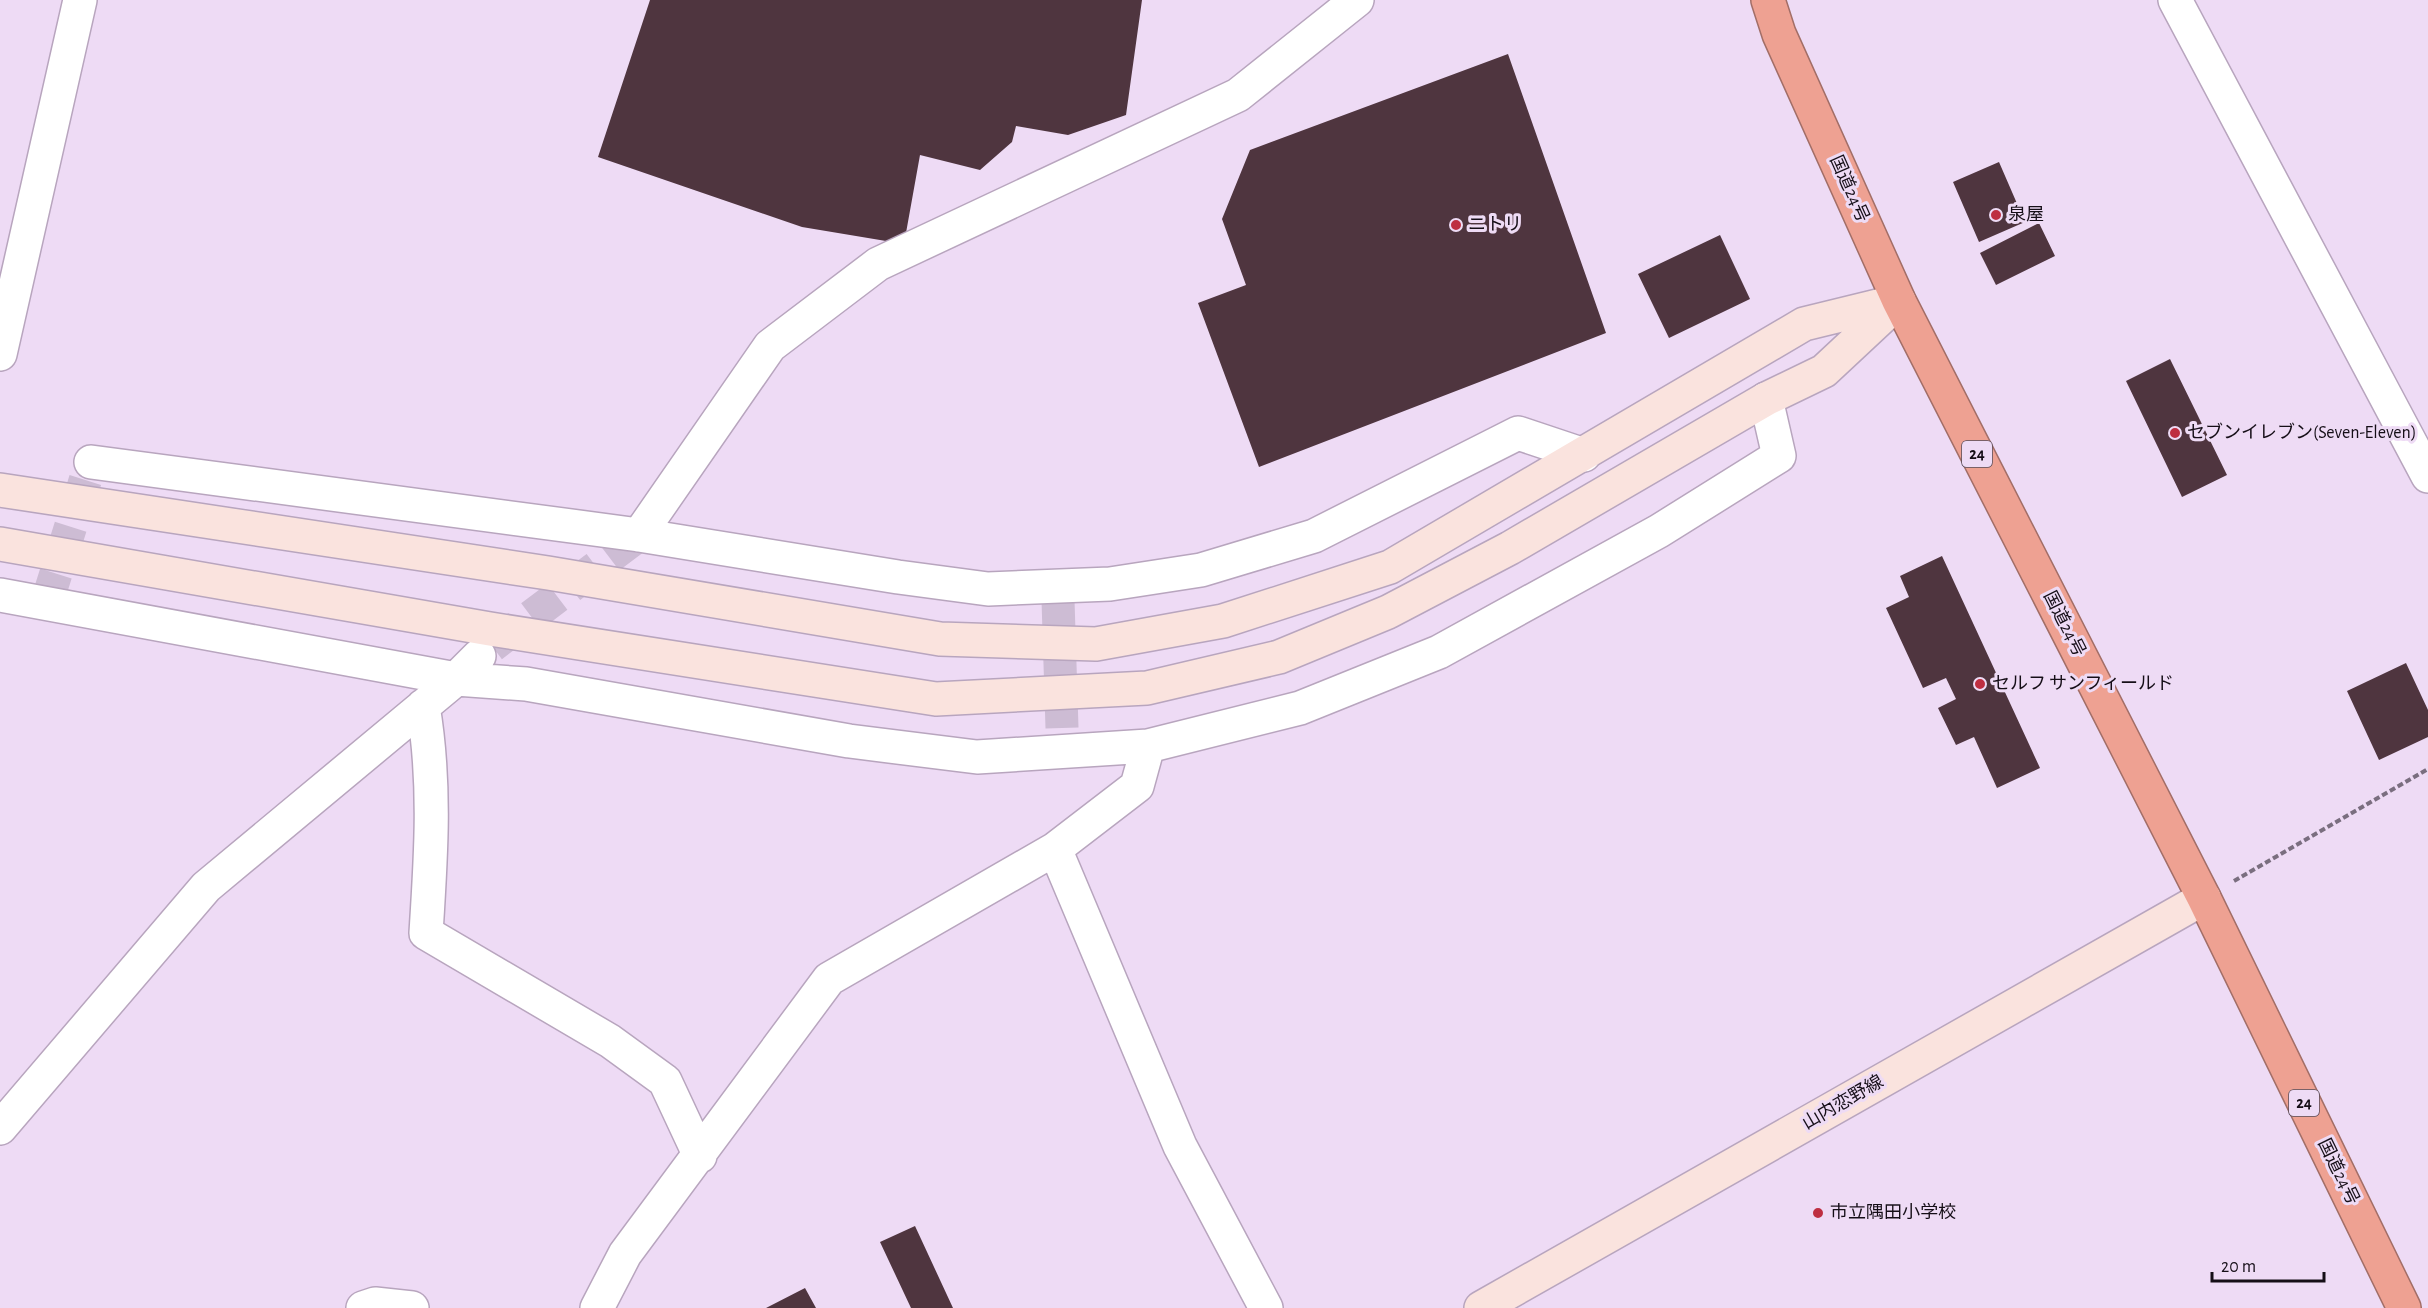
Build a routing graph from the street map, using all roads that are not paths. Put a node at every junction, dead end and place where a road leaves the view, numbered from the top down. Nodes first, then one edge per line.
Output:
1 (80, 0) edge
2 (1357, 0) edge
3 (1768, 0) edge
4 (2175, 0) edge
5 (1899, 301) junction
6 (0, 354) edge
7 (1766, 399) junction
8 (1584, 455) junction
9 (91, 462) dead end
10 (2428, 476) edge
11 (0, 490) edge
12 (639, 535) junction
13 (0, 544) edge
14 (0, 595) edge
15 (479, 656) tunnel mouth
16 (456, 679) junction
17 (423, 706) junction
18 (1148, 746) junction
19 (1055, 849) junction
20 (2204, 898) junction
21 (0, 1128) edge
22 (700, 1156) junction
23 (363, 1308) edge
24 (412, 1308) edge
25 (597, 1308) edge
26 (1266, 1308) edge
27 (1481, 1308) edge
28 (2404, 1308) edge

1 - 6 street
2 - 12 street
3 - 5 highway, 国道24号 / 24
4 - 10 street
5 - 7 street
5 - 8 street
5 - 20 highway, 国道24号 / 24
7 - 13 street
7 - 18 street
8 - 11 street
8 - 12 street
9 - 12 street
14 - 16 street
15 - 16 street
16 - 17 street
16 - 18 street
17 - 21 street
17 - 22 street
18 - 19 street
19 - 22 street
19 - 26 street
20 - 27 street, 山内恋野線
20 - 28 highway, 国道24号 / 24
22 - 25 street
23 - 24 street

